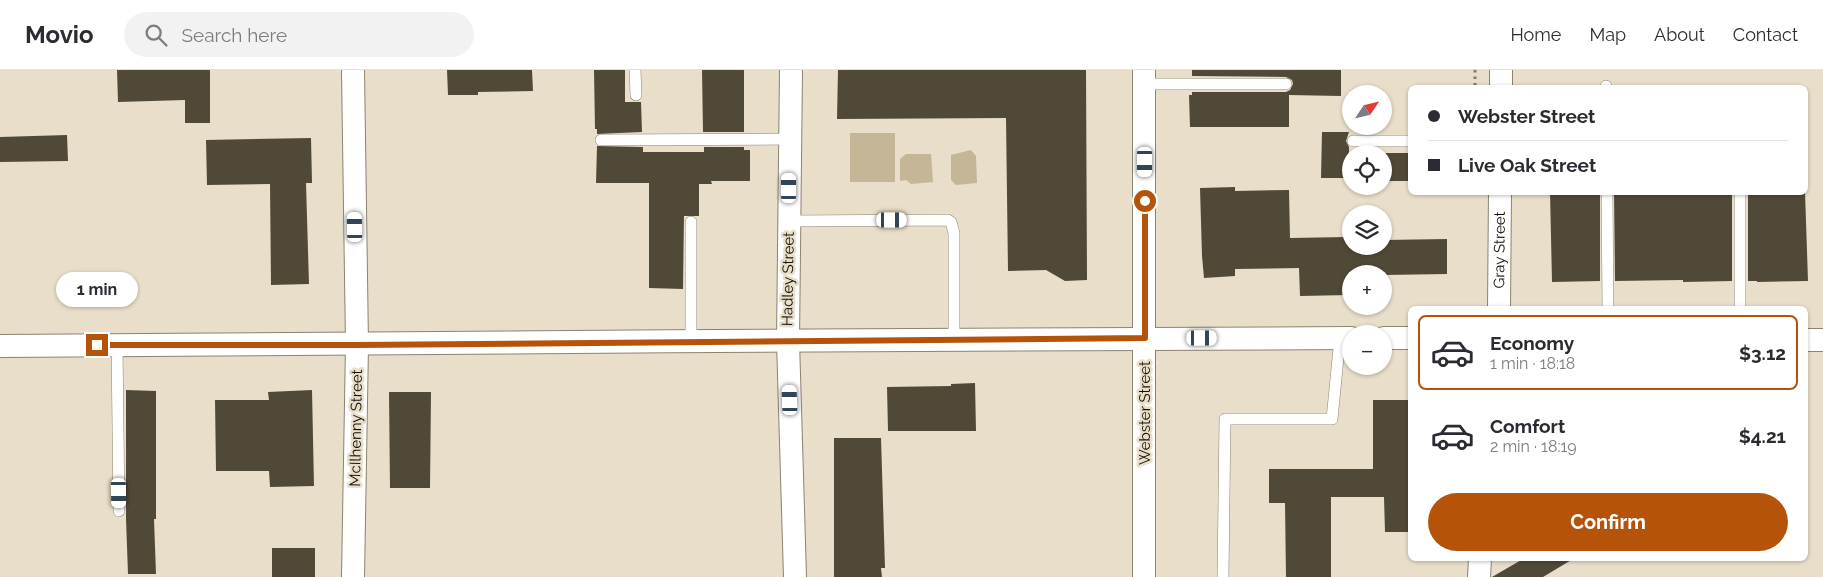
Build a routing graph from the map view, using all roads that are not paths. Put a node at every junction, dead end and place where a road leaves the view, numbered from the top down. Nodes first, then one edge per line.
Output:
1 (353, 70) edge
2 (635, 70) edge
3 (791, 70) edge
4 (1501, 70) edge
5 (1144, 77) edge
6 (1286, 84) dead end
7 (1501, 85) edge
8 (636, 95) dead end
9 (790, 139) junction
10 (601, 140) dead end
11 (1353, 141) dead end
12 (1408, 141) edge
13 (1500, 195) edge
14 (1607, 195) edge
15 (1740, 195) edge
16 (789, 221) junction
17 (692, 222) dead end
18 (1499, 306) edge
19 (1608, 306) edge
20 (1740, 306) edge
21 (1145, 338) junction
22 (1342, 338) edge
23 (1392, 338) edge
24 (1408, 338) edge
25 (954, 339) junction
26 (1808, 340) edge
27 (1823, 340) edge
28 (788, 341) junction
29 (691, 342) junction
30 (117, 345) junction
31 (357, 345) junction
32 (0, 346) edge
33 (1342, 361) edge
34 (119, 511) dead end
35 (1480, 561) edge
36 (353, 577) edge
37 (795, 577) edge
38 (1144, 577) edge
39 (1223, 577) edge
40 (1479, 577) edge

1 - 31 street, McIlhenny Street
2 - 8 lane
3 - 9 street, Hadley Street
4 - 7 street
5 - 6 lane
5 - 21 street, Webster Street
9 - 10 lane
9 - 16 street, Hadley Street
11 - 12 lane
13 - 18 street, Gray Street
14 - 19 lane
15 - 20 lane
16 - 25 lane
16 - 28 street, Hadley Street
17 - 29 lane
21 - 22 street
21 - 25 street
21 - 38 street, Webster Street
23 - 24 street
25 - 28 street
26 - 27 street
28 - 29 street
28 - 37 street, Hadley Street
29 - 31 street
30 - 31 street
30 - 32 street
30 - 34 lane
31 - 36 street, McIlhenny Street
33 - 39 lane
35 - 40 street

